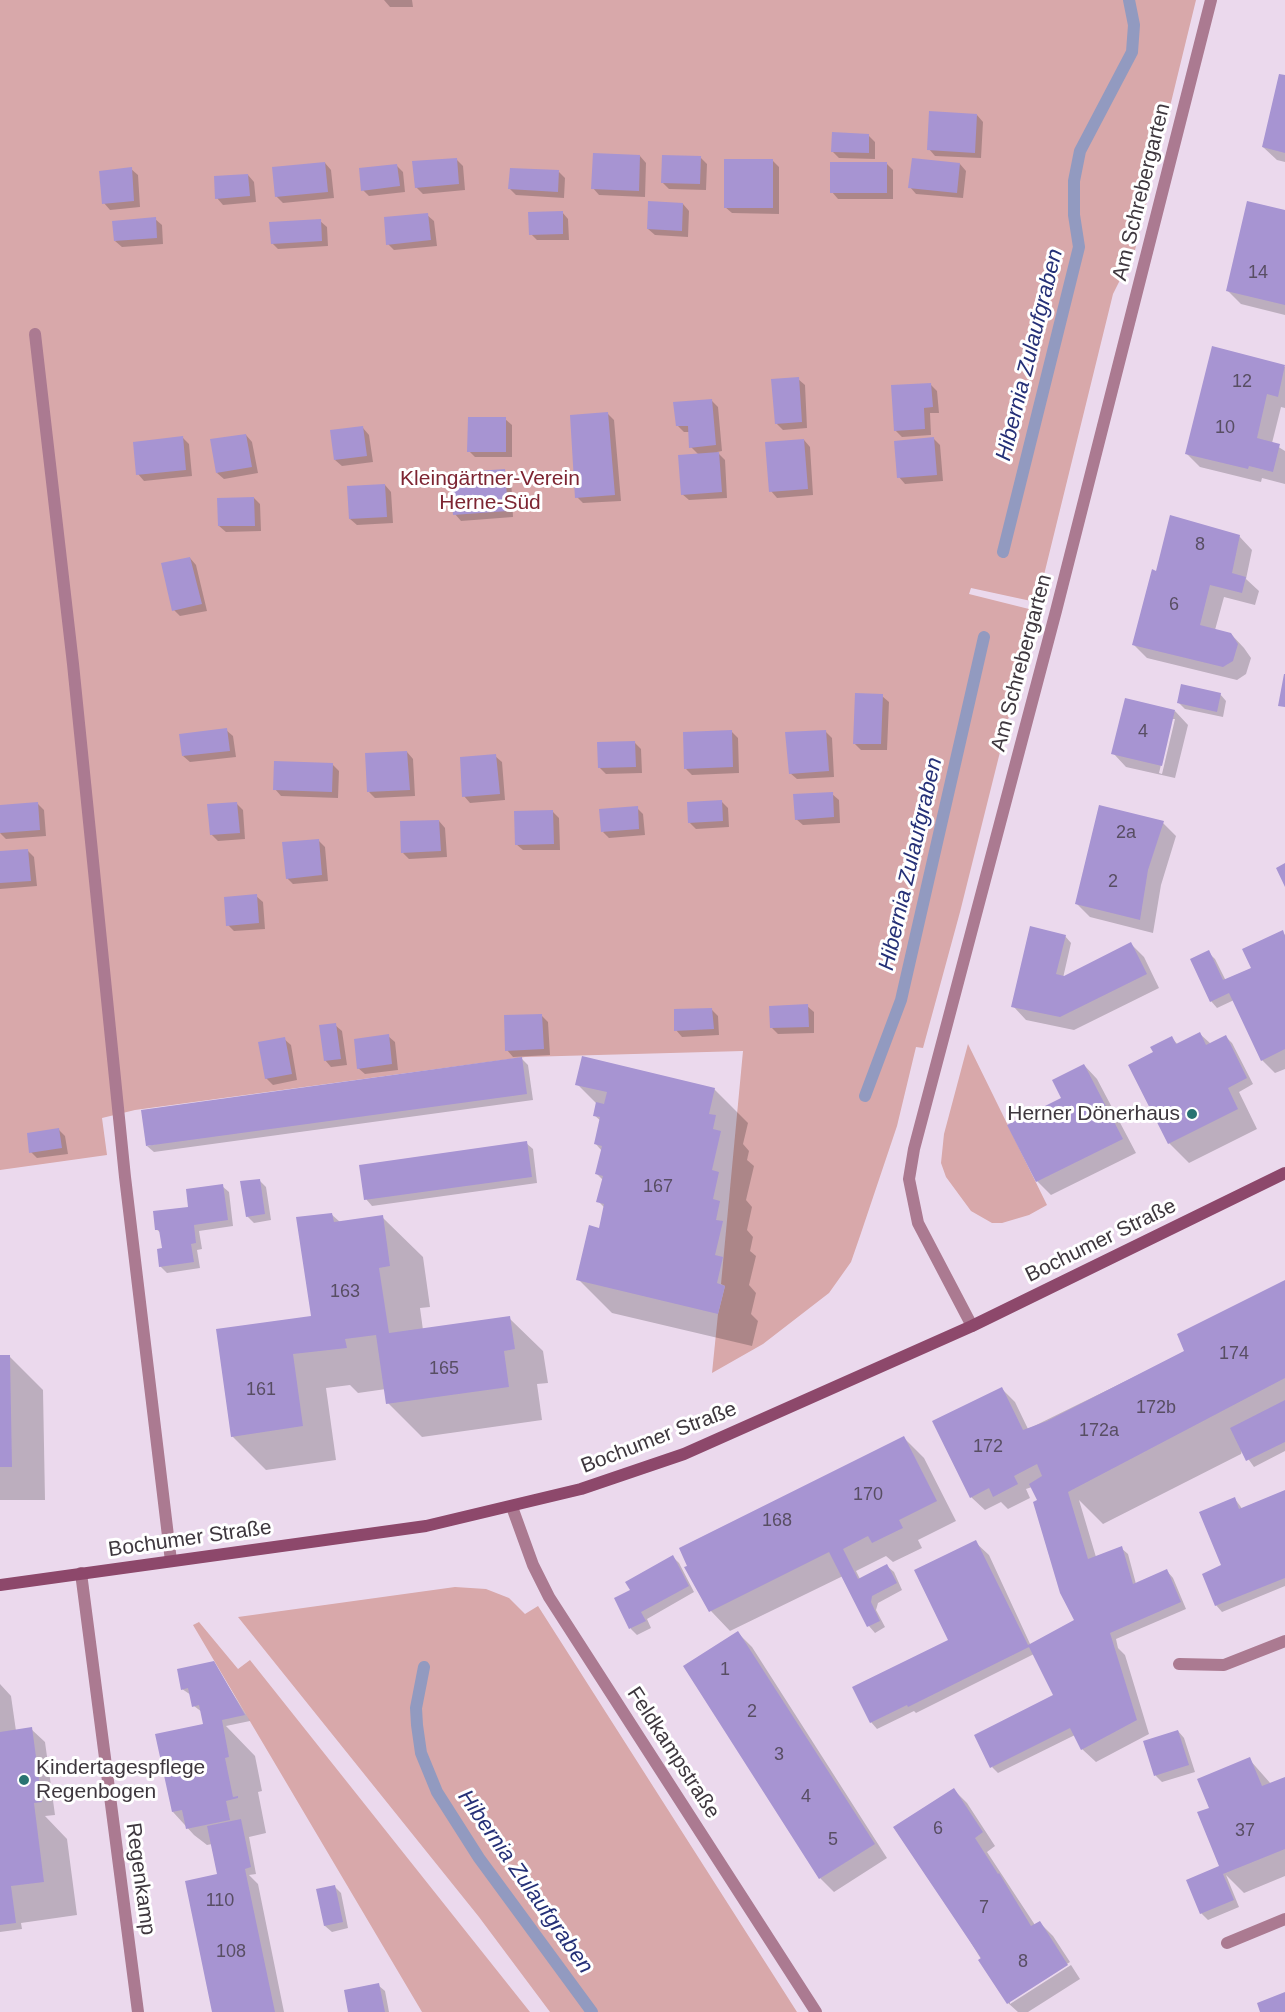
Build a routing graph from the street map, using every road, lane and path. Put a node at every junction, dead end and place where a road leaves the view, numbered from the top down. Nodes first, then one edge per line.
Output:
1 (1210, 0) edge
2 (35, 334) dead end
3 (1285, 1173) edge
4 (972, 1326) junction
5 (512, 1507) junction
6 (171, 1561) junction
7 (81, 1574) junction
8 (0, 1585) edge
9 (1285, 1641) edge
10 (1179, 1664) dead end
11 (1285, 1919) edge
12 (1227, 1943) dead end
13 (138, 2012) edge
14 (816, 2012) edge

1 - 4 street, Am Schrebergarten
2 - 6 street
3 - 4 main road, Bochumer Straße
4 - 5 main road, Bochumer Straße
5 - 6 main road, Bochumer Straße
5 - 14 street, Feldkampstraße
6 - 7 main road, Bochumer Straße
7 - 8 main road, Bochumer Straße
7 - 13 street, Regenkamp
9 - 10 street
11 - 12 street

